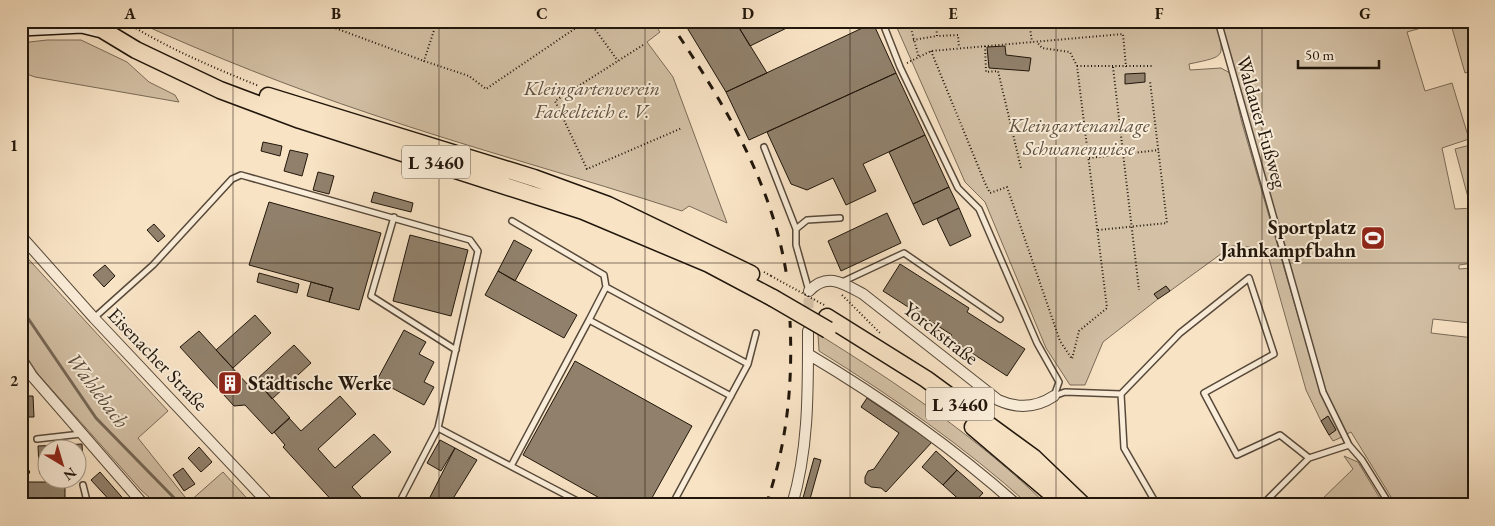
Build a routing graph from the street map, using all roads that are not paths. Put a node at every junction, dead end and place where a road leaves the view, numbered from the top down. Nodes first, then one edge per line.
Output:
1 (882, 21) edge
2 (1218, 21) edge
3 (98, 24) edge
4 (29, 26) edge
5 (764, 147) dead end
6 (394, 217) junction
7 (840, 218) dead end
8 (512, 221) dead end
9 (796, 230) junction
10 (21, 236) edge
11 (842, 282) junction
12 (606, 287) junction
13 (809, 291) joint
14 (94, 318) junction
15 (827, 318) junction
16 (1000, 319) dead end
17 (590, 320) junction
18 (808, 331) tunnel mouth
19 (756, 333) dead end
20 (456, 350) junction
21 (808, 354) junction
22 (22, 363) edge
23 (748, 364) junction
24 (1121, 394) junction
25 (730, 396) junction
26 (1054, 396) junction
27 (438, 428) junction
28 (82, 434) junction
29 (37, 440) dead end
30 (1349, 445) junction
31 (1309, 458) junction
32 (510, 466) junction
33 (84, 488) edge
34 (88, 505) edge
35 (144, 505) edge
36 (270, 505) edge
37 (398, 505) edge
38 (585, 505) edge
39 (672, 505) edge
40 (792, 505) edge
41 (1017, 505) edge
42 (1065, 505) edge
43 (1083, 505) edge
44 (1157, 505) edge
45 (1262, 505) edge
46 (1390, 505) edge

1 - 26 lane
2 - 30 lane, Waldauer Fußweg
3 - 4 main road
3 - 15 main road, L 3460, bridge
5 - 9 lane
6 - 14 lane
6 - 20 lane
6 - 20 lane
7 - 9 lane
8 - 12 lane
9 - 13 lane
10 - 14 street, Eisenacher Straße
11 - 13 street, Yorckstraße
11 - 16 lane
11 - 26 street, Yorckstraße
12 - 17 lane
12 - 23 lane
14 - 36 street, Eisenacher Straße
15 - 42 main road, L 3460
15 - 43 main road, L 3460
17 - 25 lane
17 - 32 lane
18 - 21 street
19 - 23 lane
20 - 27 lane
21 - 40 street
21 - 41 street
22 - 28 street
23 - 25 lane
24 - 26 lane
24 - 31 lane
24 - 44 lane
25 - 39 lane
27 - 32 lane
27 - 37 lane
28 - 29 lane
28 - 35 street
30 - 31 lane
30 - 46 lane, Waldauer Fußweg
31 - 45 lane
32 - 38 lane
33 - 34 lane

